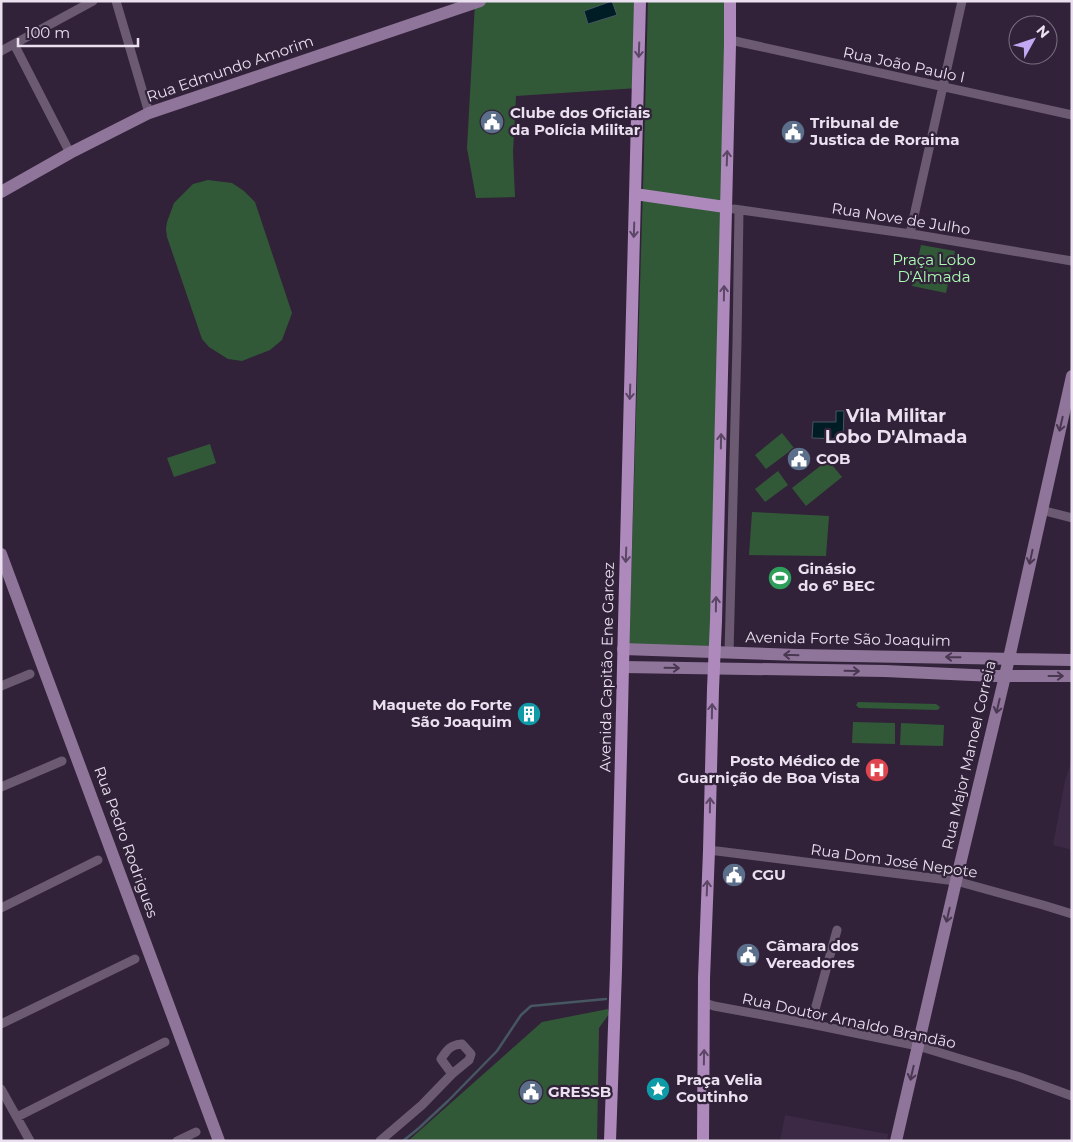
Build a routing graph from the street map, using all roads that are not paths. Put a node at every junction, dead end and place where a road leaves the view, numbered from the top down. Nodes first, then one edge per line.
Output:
1 (93, 1) edge
2 (116, 1) edge
3 (480, 1) edge
4 (640, 1) edge
5 (730, 1) edge
6 (962, 1) edge
7 (462, 4) edge
8 (730, 40) junction
9 (14, 44) junction
10 (1, 51) edge
11 (942, 87) junction
12 (149, 113) junction
13 (1072, 115) edge
14 (70, 153) junction
15 (1, 192) edge
16 (635, 194) junction
17 (726, 207) junction
18 (739, 210) junction
19 (910, 234) junction
20 (1072, 261) edge
21 (1071, 385) edge
22 (1041, 510) junction
23 (1072, 518) edge
24 (1, 554) edge
25 (623, 649) junction
26 (715, 653) junction
27 (729, 653) junction
28 (754, 654) junction
29 (884, 656) junction
30 (1008, 658) junction
31 (1072, 660) edge
32 (623, 667) junction
33 (713, 668) junction
34 (753, 669) junction
35 (885, 671) junction
36 (30, 674) dead end
37 (1005, 676) junction
38 (1072, 676) edge
39 (1, 686) edge
40 (62, 761) dead end
41 (1, 787) edge
42 (709, 851) junction
43 (98, 860) dead end
44 (956, 881) junction
45 (1, 908) edge
46 (1072, 914) edge
47 (837, 930) dead end
48 (135, 959) dead end
49 (704, 1003) junction
50 (1, 1024) edge
51 (811, 1024) junction
52 (165, 1042) dead end
53 (918, 1046) junction
54 (452, 1074) dead end
55 (1, 1089) edge
56 (1072, 1096) edge
57 (17, 1117) junction
58 (196, 1132) dead end
59 (30, 1141) edge
60 (177, 1141) edge
61 (219, 1141) edge
62 (380, 1141) edge
63 (610, 1141) edge
64 (703, 1141) edge
65 (896, 1141) edge

1 - 9 street
2 - 12 street
3 - 7 street, Rua Edmundo Amorim
4 -> 16 main road, Avenida Capitão Ene Garcez
5 - 8 main road
6 - 11 street
7 - 12 street, Rua Edmundo Amorim
8 - 11 street, Rua João Paulo I
17 -> 8 main road
9 - 10 street
9 - 14 street
11 - 13 street, Rua João Paulo I
11 - 19 street
12 - 14 street, Rua Edmundo Amorim
14 - 15 street, Rua Edmundo Amorim
16 - 17 main road
16 -> 25 main road, Avenida Capitão Ene Garcez
17 - 18 street, Rua Nove de Julho
26 -> 17 main road
18 - 19 street, Rua Nove de Julho
18 - 27 street
19 - 20 street, Rua Nove de Julho
21 -> 22 street, Rua Major Manoel Correia
22 - 23 street
22 -> 30 street, Rua Major Manoel Correia
24 - 61 street, Rua Pedro Rodrigues
25 - 26 street, Avenida Forte São Joaquim
25 - 32 main road, Avenida Capitão Ene Garcez
26 - 27 street, Avenida Forte São Joaquim
26 - 33 main road
27 - 28 street, Avenida Forte São Joaquim
29 -> 28 street, Avenida Forte São Joaquim
28 - 34 street
30 -> 29 street, Avenida Forte São Joaquim
29 - 35 street
30 - 31 street, Avenida Forte São Joaquim
30 - 37 street, Rua Major Manoel Correia
32 -> 33 street, Avenida Forte São Joaquim
32 - 63 main road, Avenida Capitão Ene Garcez
33 - 34 street, Avenida Forte São Joaquim
42 -> 33 main road
34 -> 35 street, Avenida Forte São Joaquim
35 - 37 street, Avenida Forte São Joaquim
36 - 39 street
37 -> 38 street, Avenida Forte São Joaquim
37 -> 44 street, Rua Major Manoel Correia
40 - 41 street
42 - 44 street, Rua Dom José Nepote
49 -> 42 main road
43 - 45 street
44 - 46 street, Rua Dom José Nepote
44 -> 53 street, Rua Major Manoel Correia
47 - 51 street
48 - 50 street
49 - 51 street, Rua Doutor Arnaldo Brandão
64 -> 49 main road
51 - 53 street, Rua Doutor Arnaldo Brandão
52 - 57 street
53 - 56 street, Rua Doutor Arnaldo Brandão
53 -> 65 street, Rua Major Manoel Correia
54 - 62 street
55 - 57 street
57 - 59 street
58 - 60 street

